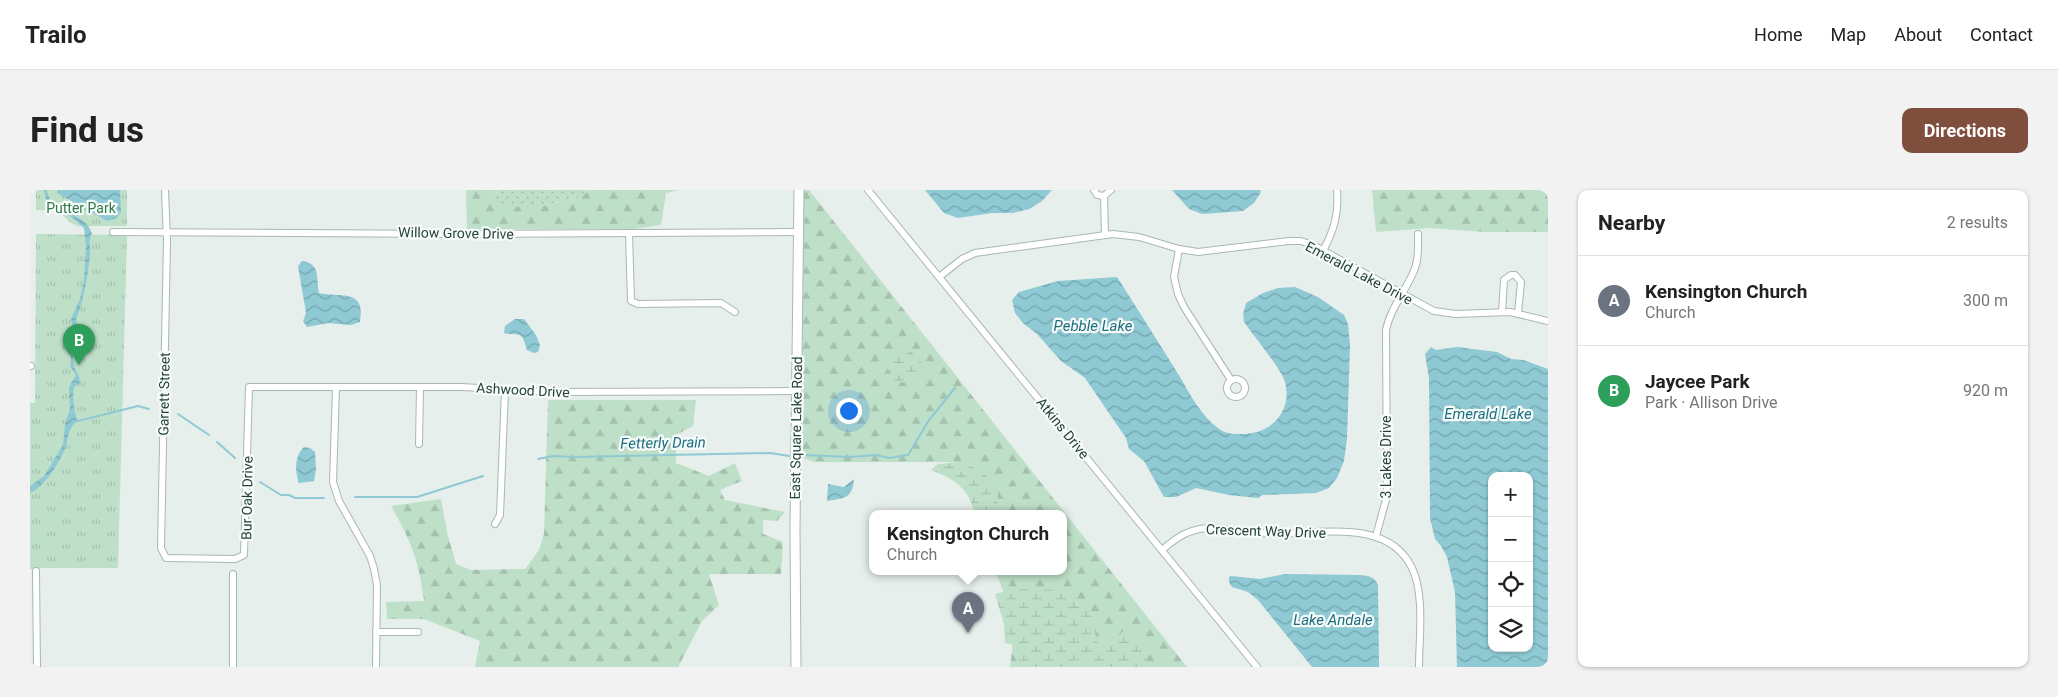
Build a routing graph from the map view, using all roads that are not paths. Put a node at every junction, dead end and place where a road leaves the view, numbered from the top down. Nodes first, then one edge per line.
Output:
1 (165, 190) edge
2 (799, 190) edge
3 (868, 190) edge
4 (1094, 190) edge
5 (1111, 190) edge
6 (1337, 190) edge
7 (1104, 196) junction
8 (113, 232) dead end
9 (166, 232) junction
10 (798, 232) junction
11 (630, 233) junction
12 (1418, 234) dead end
13 (1105, 235) junction
14 (1180, 249) junction
15 (1323, 251) junction
16 (940, 277) junction
17 (1402, 295) junction
18 (735, 312) dead end
19 (1502, 312) junction
20 (1518, 313) junction
21 (1548, 321) edge
22 (1231, 380) dead end
23 (249, 387) joint
24 (336, 387) junction
25 (420, 387) junction
26 (505, 390) junction
27 (797, 391) junction
28 (419, 444) dead end
29 (495, 524) dead end
30 (1376, 536) junction
31 (1162, 550) junction
32 (163, 556) joint
33 (36, 571) dead end
34 (233, 574) dead end
35 (376, 632) junction
36 (418, 632) dead end
37 (36, 667) edge
38 (232, 667) edge
39 (376, 667) edge
40 (796, 667) edge
41 (1257, 667) edge
42 (1419, 667) edge

1 - 9 street, Garrett Street
2 - 10 main road, East Square Lake Road
3 - 16 street, Atkins Drive
4 - 7 street
5 - 7 street
6 - 15 street
7 - 13 street
8 - 9 street, Willow Grove Drive
9 - 11 street, Willow Grove Drive
9 - 32 street, Garrett Street
10 - 11 street, Willow Grove Drive
10 - 27 main road, East Square Lake Road
11 - 18 street
12 - 17 street, 3 Lakes Drive
13 - 14 street, Emerald Lake Drive
13 - 16 street, Emerald Lake Drive
14 - 15 street, Emerald Lake Drive
14 - 22 street
15 - 17 street, Emerald Lake Drive
16 - 31 street, Atkins Drive
17 - 19 street, Emerald Lake Drive
17 - 30 street, 3 Lakes Drive
19 - 20 street, Emerald Lake Drive
19 - 20 street
20 - 21 street, Emerald Lake Drive
23 - 24 street, Ashwood Drive
23 - 32 street, Bur Oak Drive
24 - 25 street, Ashwood Drive
24 - 35 street
25 - 26 street, Ashwood Drive
25 - 28 street
26 - 27 street, Ashwood Drive
26 - 29 street
27 - 40 main road, East Square Lake Road
30 - 31 street, Crescent Way Drive
30 - 42 street
31 - 41 street, Atkins Drive
33 - 37 street
34 - 38 street
35 - 36 street
35 - 39 street

